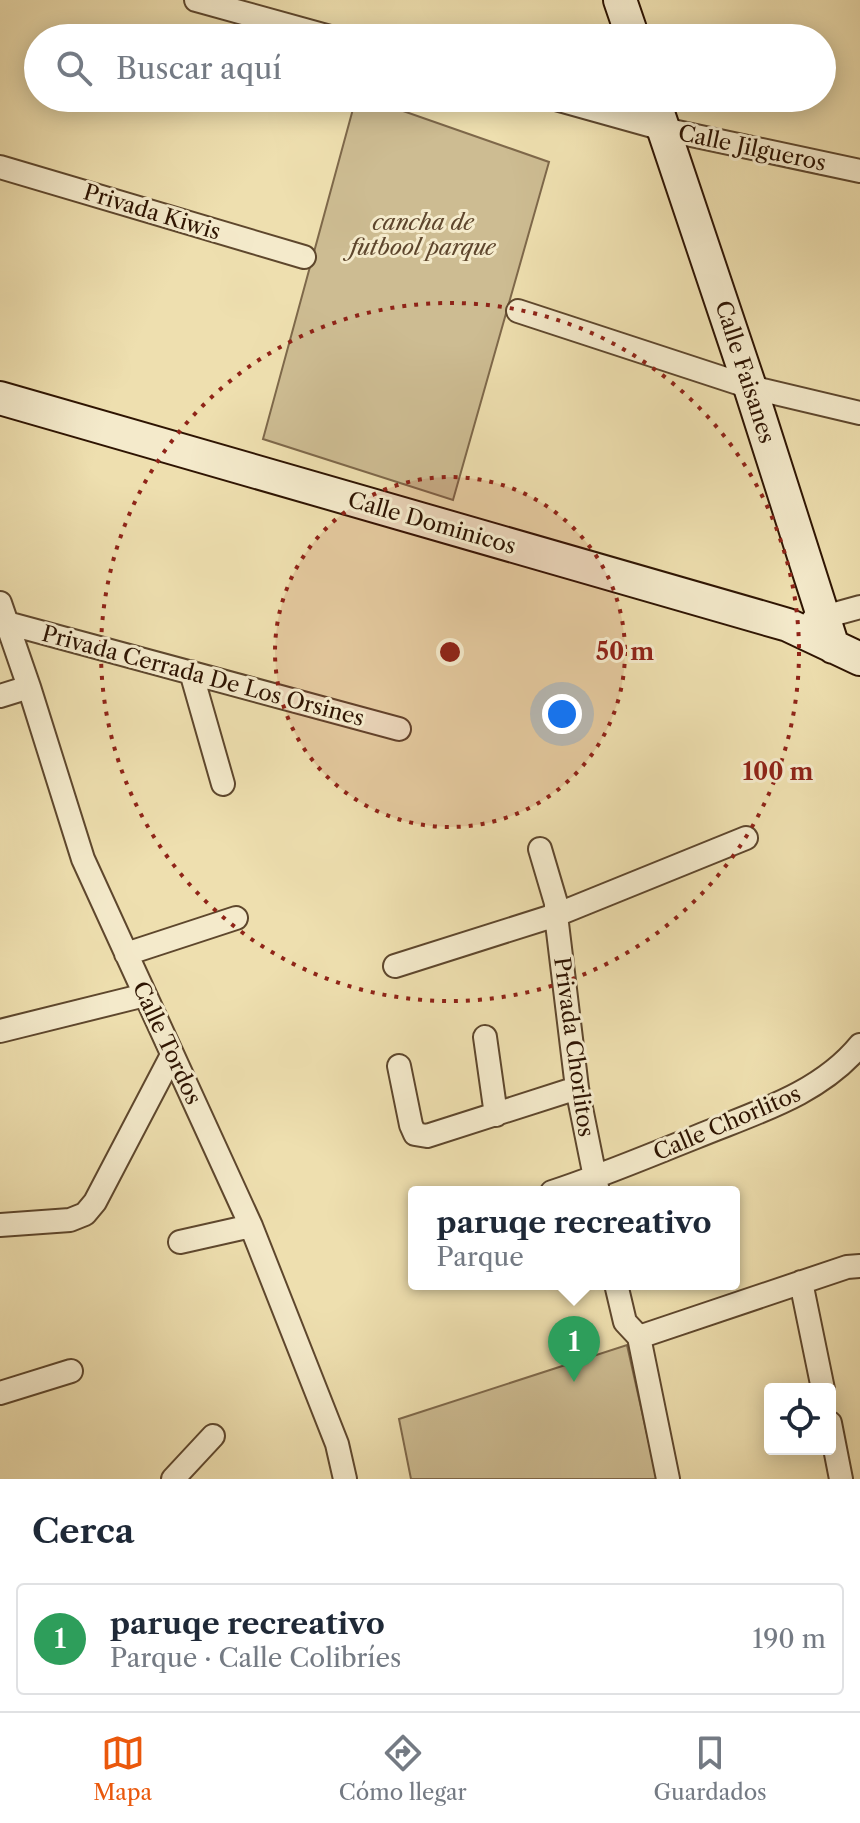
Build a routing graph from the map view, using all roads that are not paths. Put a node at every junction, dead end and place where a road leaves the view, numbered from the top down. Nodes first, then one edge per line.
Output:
1 (196, 0) edge
2 (620, 0) edge
3 (283, 24) edge
4 (628, 24) edge
5 (602, 112) edge
6 (658, 112) edge
7 (663, 129) junction
8 (0, 167) edge
9 (860, 171) edge
10 (304, 257) dead end
11 (518, 311) dead end
12 (750, 387) junction
13 (0, 398) edge
14 (860, 413) edge
15 (860, 607) edge
16 (4, 613) edge
17 (839, 641) edge
18 (191, 672) junction
19 (29, 687) junction
20 (0, 696) edge
21 (399, 729) dead end
22 (223, 784) dead end
23 (746, 838) dead end
24 (540, 849) dead end
25 (556, 915) junction
26 (236, 918) dead end
27 (126, 954) junction
28 (395, 966) dead end
29 (145, 995) junction
30 (0, 1031) edge
31 (485, 1037) dead end
32 (860, 1045) edge
33 (172, 1055) junction
34 (399, 1066) dead end
35 (577, 1088) junction
36 (496, 1115) junction
37 (596, 1185) edge
38 (0, 1225) edge
39 (251, 1226) junction
40 (180, 1242) dead end
41 (860, 1266) edge
42 (801, 1282) junction
43 (617, 1290) edge
44 (639, 1337) junction
45 (71, 1371) dead end
46 (822, 1383) edge
47 (0, 1393) edge
48 (213, 1436) dead end
49 (836, 1454) edge
50 (173, 1479) edge
51 (345, 1479) edge
52 (668, 1479) edge
53 (841, 1479) edge

1 - 3 street
2 - 4 street
5 - 7 street, Calle Jilgueros
6 - 7 street, Calle Faisanes
7 - 9 street, Calle Jilgueros
7 - 12 street, Calle Faisanes
8 - 10 street, Privada Kiwis
11 - 12 street
12 - 14 street
12 - 17 street, Calle Faisanes
13 - 17 street, Calle Dominicos
15 - 17 street
16 - 18 street, Privada Cerrada De Los Orsines
16 - 19 street, Calle Tordos
18 - 21 street, Privada Cerrada De Los Orsines
18 - 22 street
19 - 20 street
19 - 27 street, Calle Tordos
23 - 25 street
24 - 25 street, Privada Chorlitos
25 - 28 street
25 - 35 street, Privada Chorlitos
26 - 27 street
27 - 29 street, Calle Tordos
29 - 30 street
29 - 33 street, Calle Tordos
31 - 36 street
32 - 37 street, Calle Chorlitos
33 - 38 street
33 - 39 street, Calle Tordos
34 - 36 street
35 - 36 street
35 - 37 street, Privada Chorlitos
39 - 40 street
39 - 51 street, Calle Tordos
41 - 42 street
42 - 44 street
42 - 46 street
43 - 44 street
44 - 52 street
45 - 47 street
48 - 50 street
49 - 53 street

